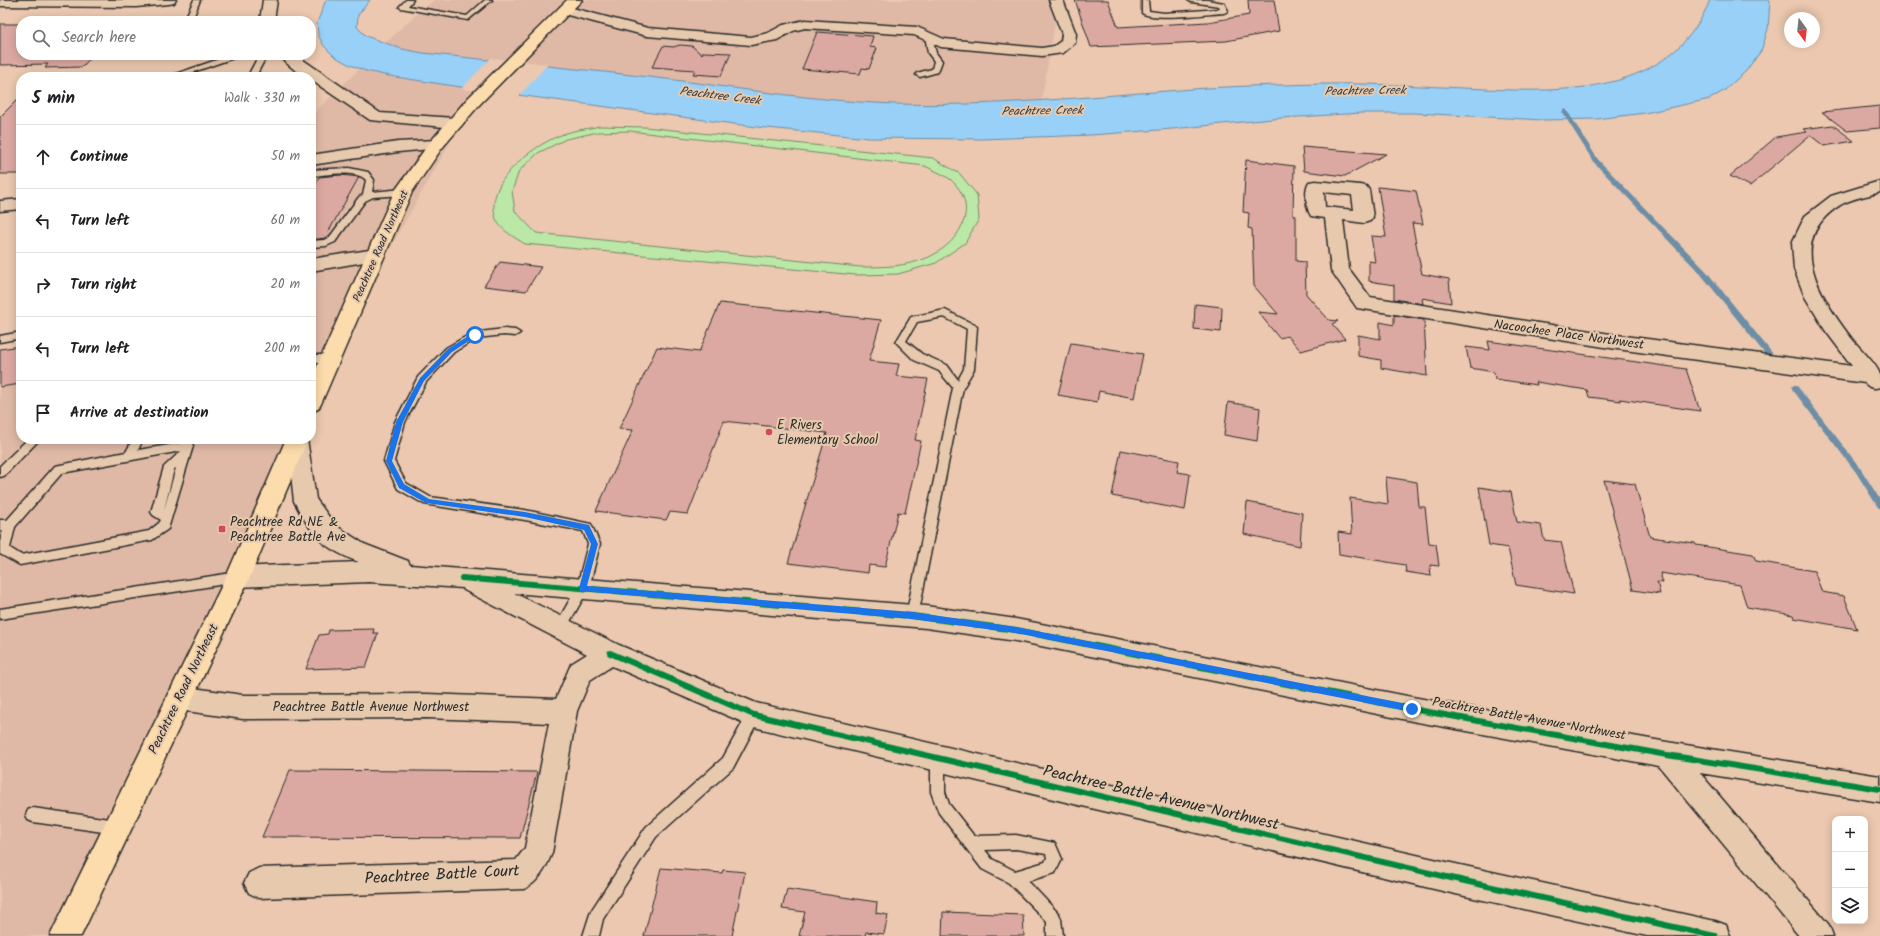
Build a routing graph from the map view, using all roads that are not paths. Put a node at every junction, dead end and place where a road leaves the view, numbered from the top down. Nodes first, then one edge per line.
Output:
1 (169, 0) edge
2 (197, 0) edge
3 (270, 0) edge
4 (410, 0) edge
5 (489, 0) edge
6 (1056, 0) edge
7 (1146, 0) edge
8 (1191, 0) edge
9 (0, 2) edge
10 (570, 5) edge
11 (190, 16) edge
12 (267, 16) edge
13 (928, 38) junction
14 (223, 60) edge
15 (261, 60) edge
16 (293, 60) edge
17 (186, 72) edge
18 (254, 72) edge
19 (309, 72) edge
20 (920, 75) dead end
21 (316, 77) edge
22 (376, 117) junction
23 (455, 124) junction
24 (436, 145) junction
25 (362, 152) junction
26 (316, 159) edge
27 (316, 173) edge
28 (1880, 186) edge
29 (403, 192) junction
30 (366, 197) junction
31 (16, 204) edge
32 (0, 206) edge
33 (1333, 214) dead end
34 (316, 244) edge
35 (376, 255) junction
36 (316, 264) edge
37 (515, 333) dead end
38 (16, 337) edge
39 (0, 339) edge
40 (321, 359) edge
41 (316, 381) edge
42 (1875, 381) edge
43 (958, 388) junction
44 (31, 444) edge
45 (136, 444) edge
46 (295, 444) edge
47 (298, 444) edge
48 (130, 455) junction
49 (0, 473) edge
50 (5, 525) edge
51 (421, 576) junction
52 (238, 577) junction
53 (462, 578) junction
54 (583, 588) junction
55 (3, 613) edge
56 (912, 616) junction
57 (0, 624) edge
58 (560, 628) junction
59 (610, 653) junction
60 (179, 698) junction
61 (564, 710) junction
62 (754, 715) junction
63 (1667, 755) junction
64 (938, 759) junction
65 (1880, 788) edge
66 (33, 815) dead end
67 (117, 828) junction
68 (972, 843) junction
69 (1014, 878) junction
70 (259, 883) dead end
71 (64, 936) edge
72 (591, 936) edge
73 (1055, 936) edge
74 (1715, 936) edge
75 (1818, 936) edge

1 - 9 street
2 - 11 lane
3 - 12 street
4 - 5 lane
6 - 13 street
7 - 8 lane
10 - 13 street
10 - 23 highway, Peachtree Road Northeast
13 - 20 lane
14 - 17 lane
15 - 18 lane
16 - 19 street
21 - 22 street
22 - 23 street
22 - 25 street
23 - 24 highway, Peachtree Road Northeast
24 - 25 street
24 - 29 highway, Peachtree Road Northeast
25 - 26 street
27 - 30 lane
28 - 42 street
29 - 30 lane
29 - 35 highway, Peachtree Road Northeast
30 - 34 lane
31 - 32 street
33 - 42 street, Nacoochee Place Northwest
35 - 36 street
35 - 40 highway, Peachtree Road Northeast
37 - 54 lane
38 - 39 lane
40 - 41 highway, Peachtree Road Northeast
43 - 43 lane
43 - 56 lane
44 - 49 lane
45 - 48 lane
46 - 52 highway, Peachtree Road Northeast
47 - 51 street, Peachtree Battle Avenue Northwest
48 - 50 lane
48 - 50 lane
51 - 52 street, Peachtree Battle Avenue Northwest
51 - 53 street, Peachtree Battle Avenue Northwest
52 - 55 lane
52 - 60 highway, Peachtree Road Northeast
53 - 54 street, Peachtree Battle Avenue Northwest
53 - 58 street, Peachtree Battle Avenue Northwest
54 - 56 street, Peachtree Battle Avenue Northwest
54 - 58 lane
55 - 57 lane
56 - 63 street, Peachtree Battle Avenue Northwest
58 - 59 street, Peachtree Battle Avenue Northwest
59 - 61 street, Peachtree Battle Court
59 - 62 street, Peachtree Battle Avenue Northwest
60 - 61 street, Peachtree Battle Avenue Northwest
60 - 67 highway, Peachtree Road Northeast
61 - 70 street, Peachtree Battle Court
62 - 64 street, Peachtree Battle Avenue Northwest
62 - 72 lane
63 - 65 street, Peachtree Battle Avenue Northwest
63 - 75 street
64 - 68 lane
64 - 74 street, Peachtree Battle Avenue Northwest
66 - 67 lane
67 - 71 highway, Peachtree Road Northeast
68 - 69 lane
68 - 69 lane
69 - 73 lane

